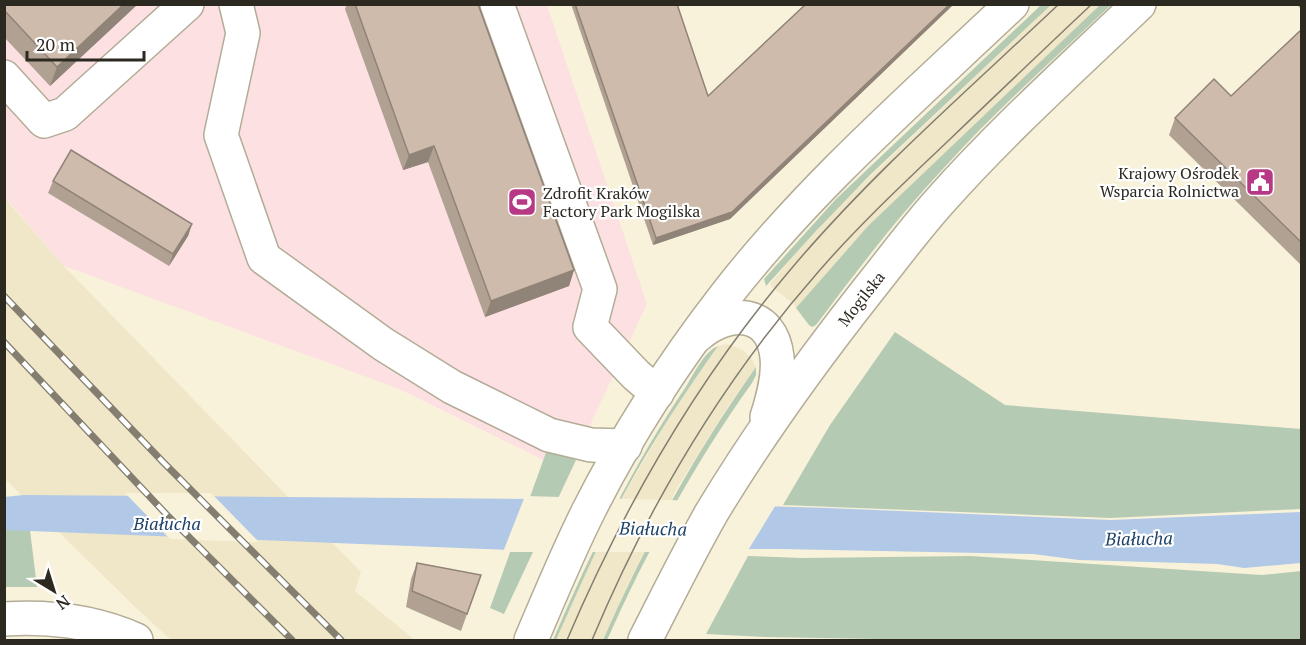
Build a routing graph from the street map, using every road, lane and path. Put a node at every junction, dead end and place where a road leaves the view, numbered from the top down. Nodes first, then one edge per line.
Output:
1 (187, 4) edge
2 (236, 4) edge
3 (497, 4) edge
4 (1012, 4) edge
5 (1139, 4) edge
6 (4, 77) edge
7 (690, 344) junction
8 (657, 393) junction
9 (758, 439) junction
10 (625, 446) junction
11 (4, 619) edge
12 (136, 640) edge
13 (531, 640) edge
14 (649, 640) edge

1 - 6 main road
2 - 10 main road
3 - 8 main road
4 - 7 main road
5 - 9 main road, Mogilska
7 - 8 main road
7 - 9 main road
8 - 10 main road
9 - 14 main road, Mogilska
10 - 13 main road
11 - 12 main road

